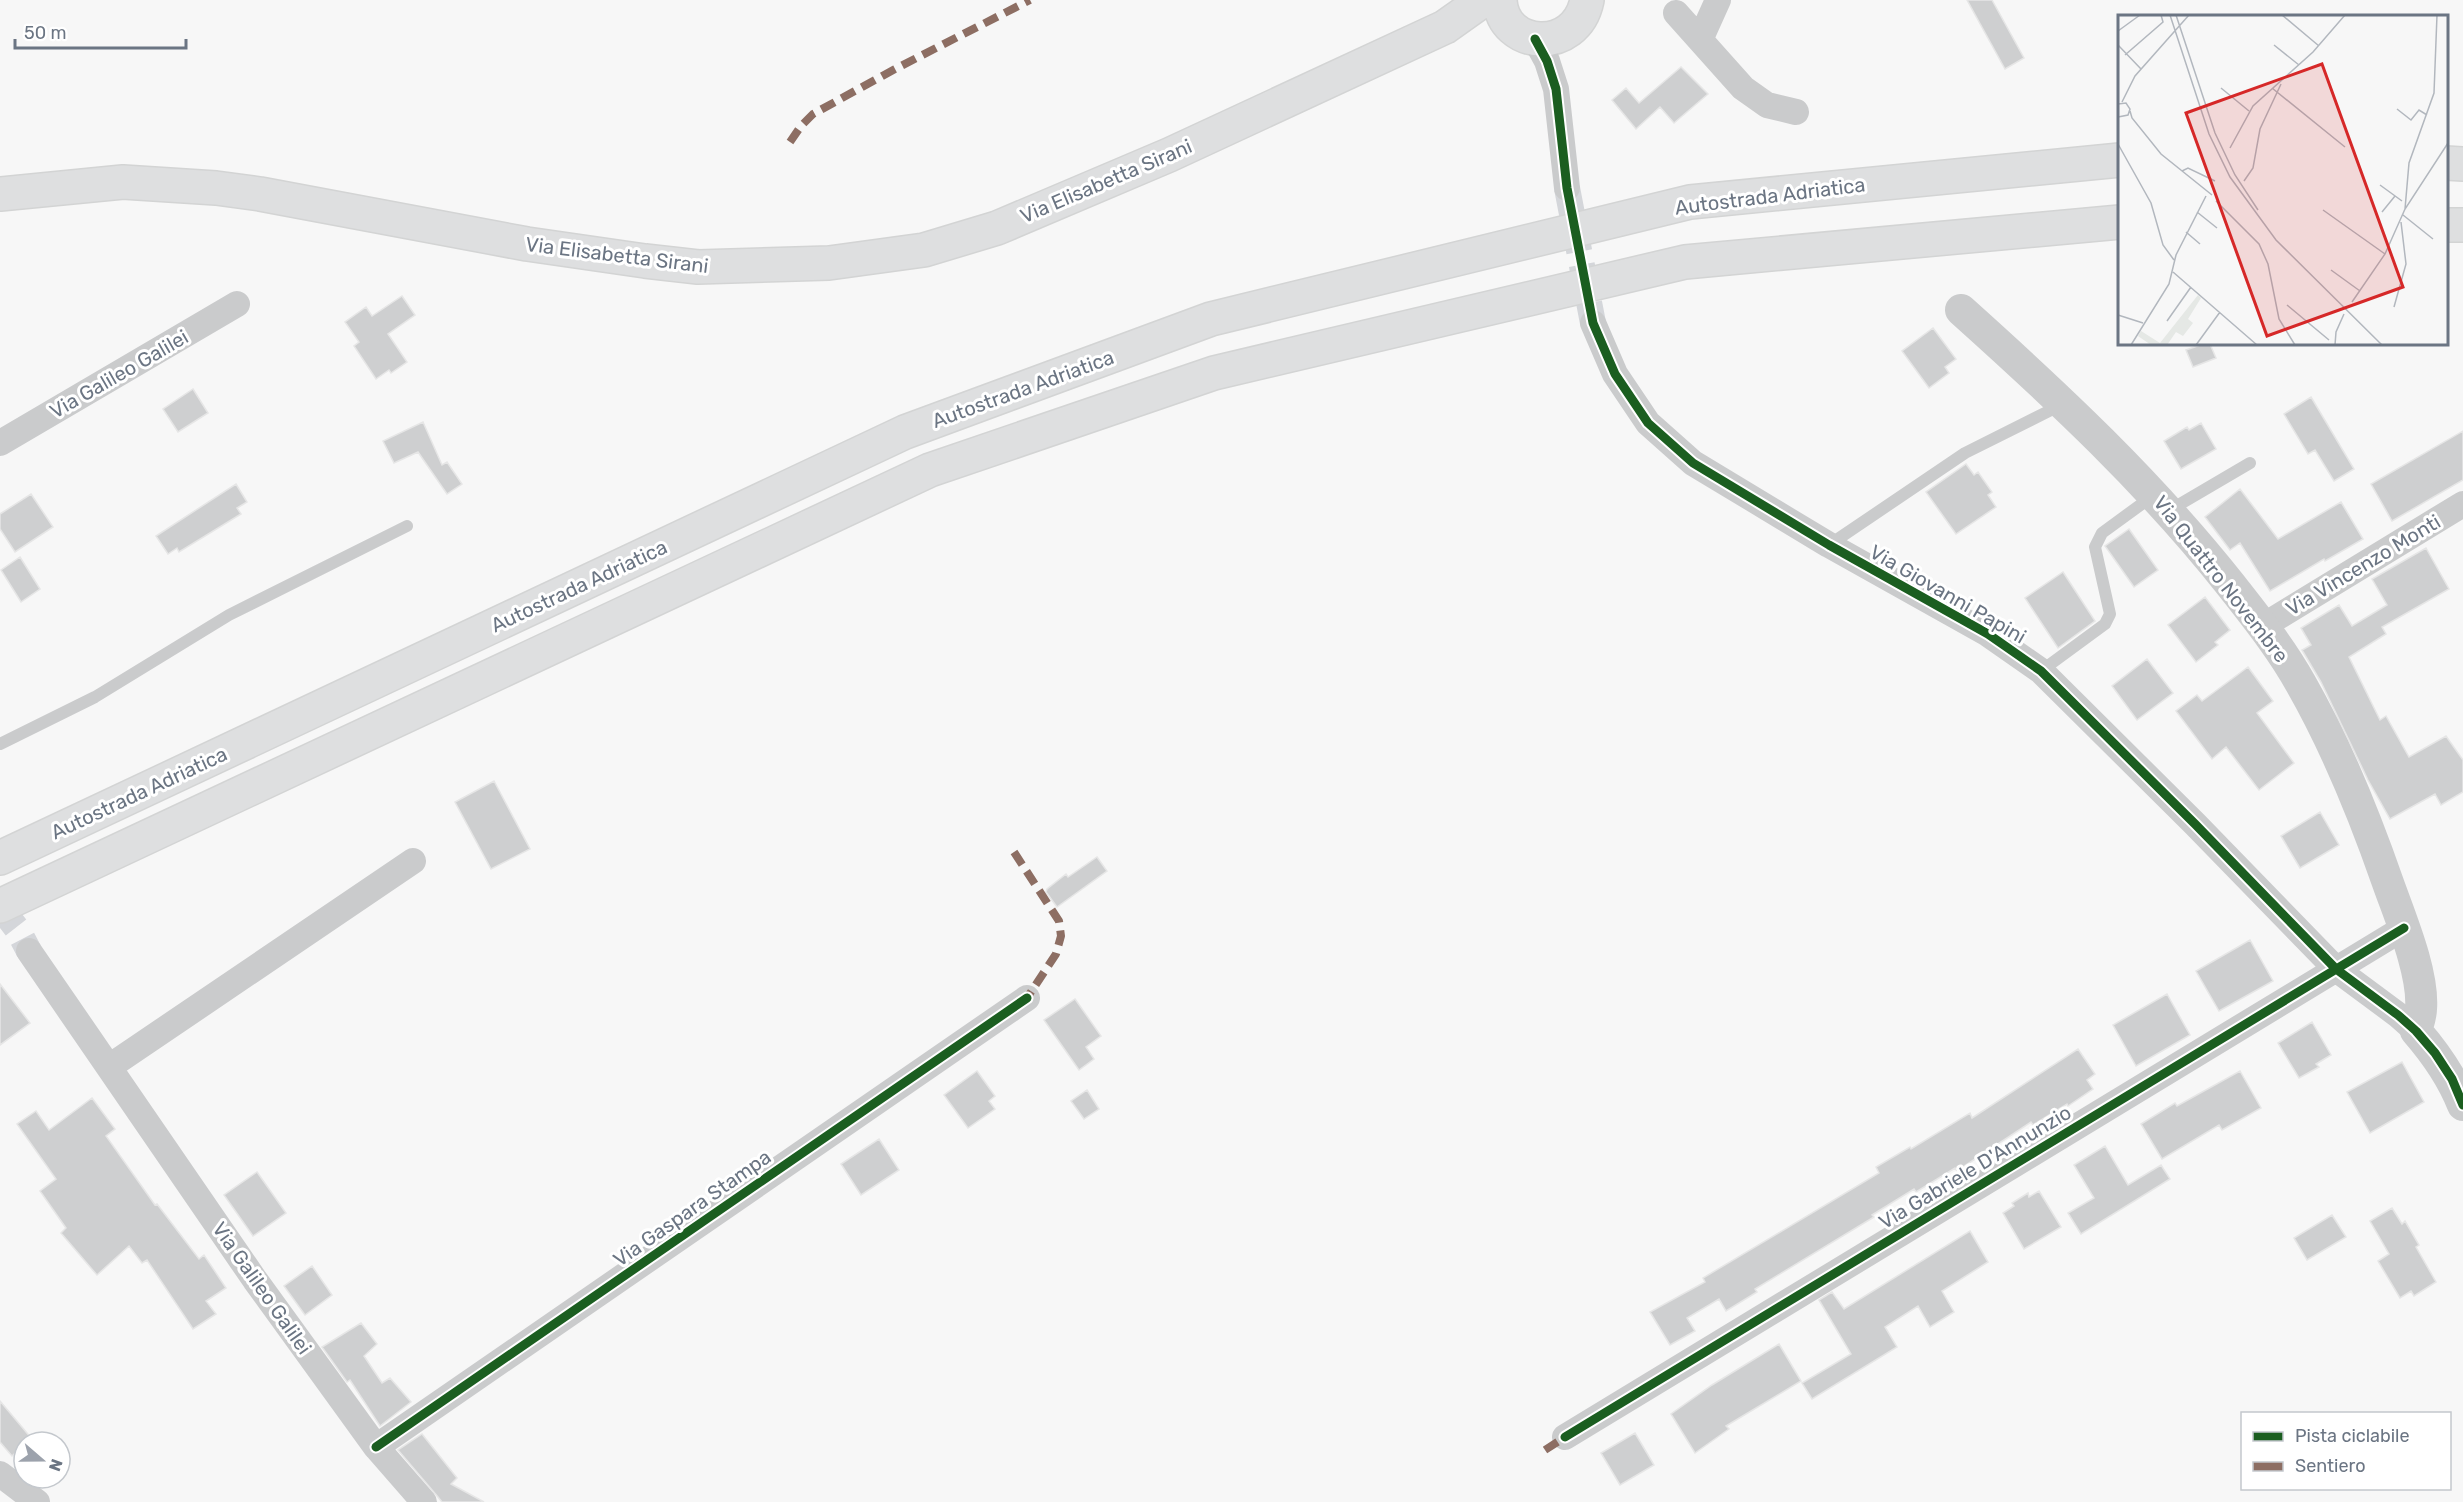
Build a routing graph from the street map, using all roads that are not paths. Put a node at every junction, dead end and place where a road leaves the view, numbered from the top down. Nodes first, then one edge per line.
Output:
1 (1483, 0) edge
2 (1587, 0) edge
3 (1718, 0) edge
4 (1676, 13) dead end
5 (1516, 22) edge
6 (1445, 27) junction
7 (1570, 31) junction
8 (1700, 40) junction
9 (1556, 89) junction
10 (1796, 112) dead end
11 (2118, 160) edge
12 (2448, 163) edge
13 (2463, 164) edge
14 (1567, 188) tunnel mouth
15 (0, 194) edge
16 (2118, 222) edge
17 (237, 304) dead end
18 (1961, 310) dead end
19 (1593, 323) tunnel mouth
20 (2065, 404) junction
21 (0, 443) edge
22 (2250, 463) dead end
23 (2162, 502) junction
24 (2463, 504) edge
25 (407, 526) dead end
26 (1829, 545) junction
27 (2263, 626) junction
28 (2041, 671) junction
29 (0, 744) edge
30 (0, 858) edge
31 (413, 861) dead end
32 (0, 906) edge
33 (2404, 928) junction
34 (29, 951) tunnel mouth
35 (2337, 969) junction
36 (1027, 998) dead end
37 (2416, 1031) junction
38 (109, 1067) junction
39 (2459, 1085) edge
40 (1565, 1437) dead end
41 (376, 1447) junction
42 (0, 1474) edge
43 (37, 1502) edge
44 (424, 1502) edge

1 - 6 main road, Via Elisabetta Sirani
2 - 7 main road
3 - 8 street
4 - 8 street
5 - 6 main road, Via Elisabetta Sirani
5 - 7 main road, Via Elisabetta Sirani
5 - 9 street
6 - 15 main road, Via Elisabetta Sirani
7 - 9 street
8 - 10 street
9 - 14 street
11 - 30 main road, Autostrada Adriatica
12 - 13 main road
16 - 32 main road
17 - 21 street, Via Galileo Galilei
18 - 20 street, Via Quattro Novembre
19 - 26 street, Via Giovanni Papini
20 - 23 street, Via Quattro Novembre
20 - 26 lane
22 - 23 lane
23 - 27 street, Via Quattro Novembre
23 - 28 lane
24 - 27 street, Via Vincenzo Monti
25 - 29 lane
26 - 28 street, Via Giovanni Papini
27 - 33 street, Via Quattro Novembre
28 - 35 street, Via Giovanni Papini
31 - 38 street
33 - 35 street, Via Gabriele D'Annunzio
33 - 37 street, Via Quattro Novembre
34 - 38 street, Via Galileo Galilei
35 - 37 street, Via Giovanni Papini
35 - 40 street, Via Gabriele D'Annunzio
36 - 41 street, Via Gaspara Stampa
37 - 39 street
38 - 41 street, Via Galileo Galilei
41 - 44 street, Via Galileo Galilei
42 - 43 street

